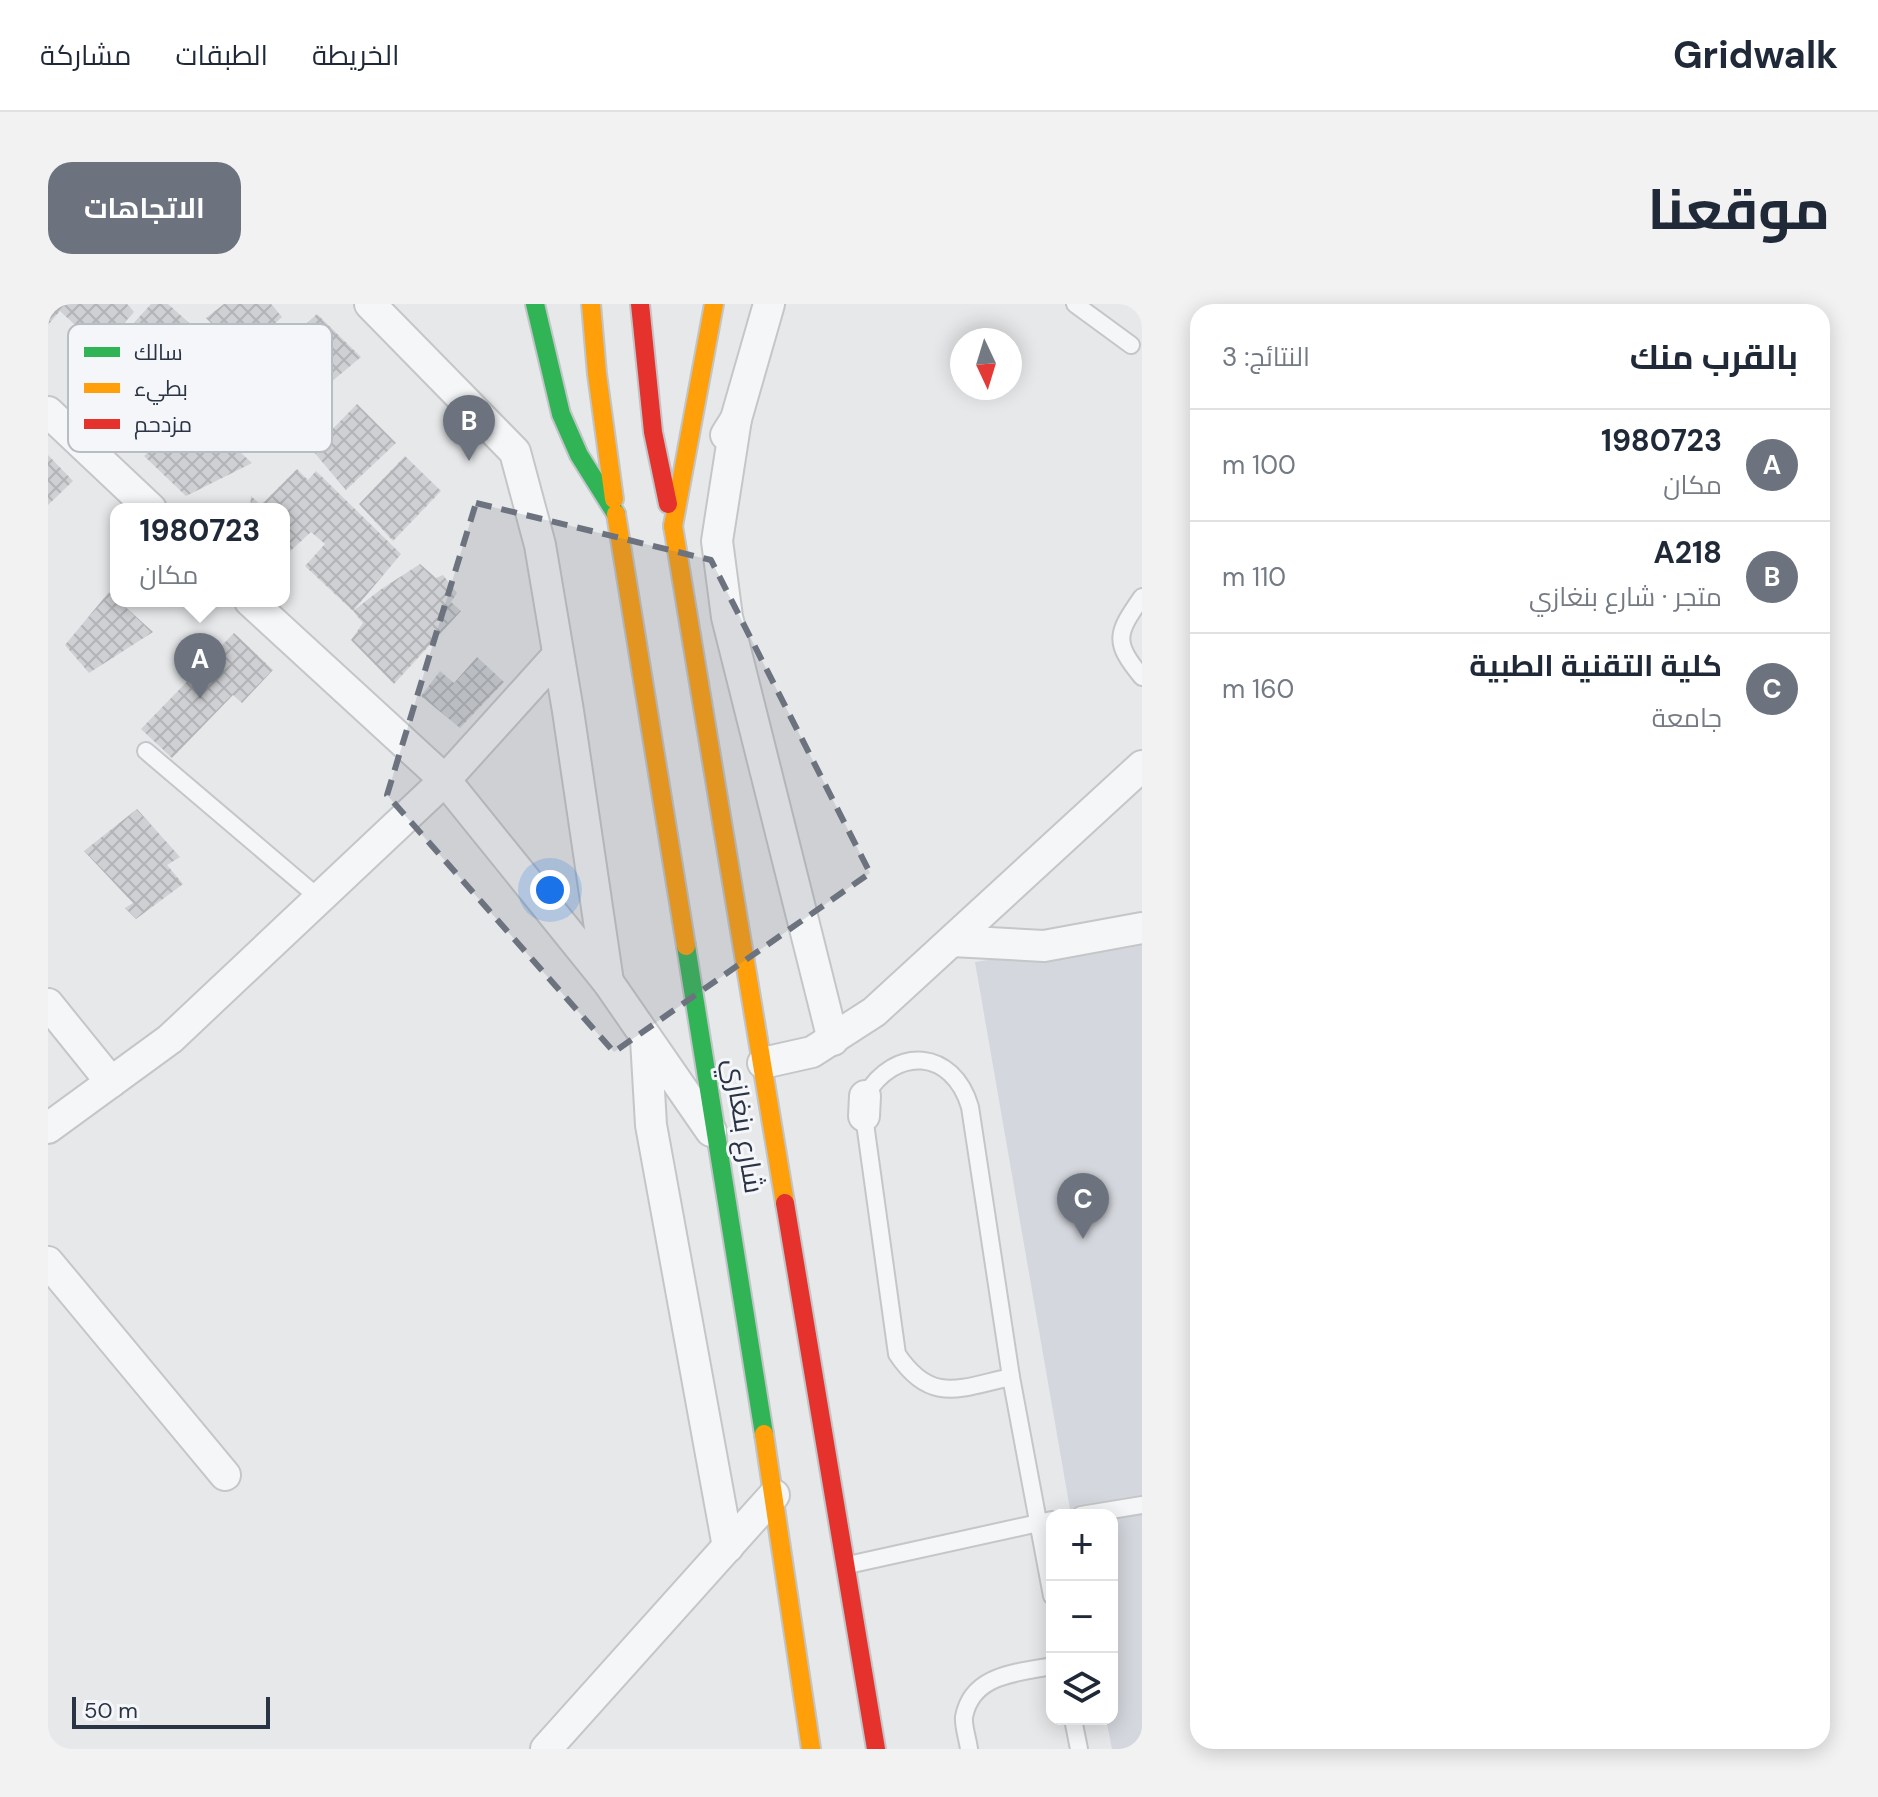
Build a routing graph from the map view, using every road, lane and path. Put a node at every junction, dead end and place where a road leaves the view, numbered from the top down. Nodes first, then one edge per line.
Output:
1 (370, 304) edge
2 (535, 304) edge
3 (591, 304) edge
4 (640, 304) edge
5 (714, 304) edge
6 (769, 304) edge
7 (1075, 304) edge
8 (1131, 345) dead end
9 (48, 412) edge
10 (736, 419) junction
11 (68, 431) edge
12 (90, 452) edge
13 (145, 503) edge
14 (616, 514) junction
15 (673, 526) junction
16 (1142, 597) edge
17 (257, 607) edge
18 (558, 655) junction
19 (1142, 677) edge
20 (146, 751) dead end
21 (1142, 766) edge
22 (445, 780) junction
23 (319, 898) junction
24 (1142, 928) edge
25 (952, 941) junction
26 (608, 982) junction
27 (48, 1004) edge
28 (646, 1037) junction
29 (833, 1040) junction
30 (763, 1063) junction
31 (111, 1082) junction
32 (48, 1128) edge
33 (718, 1141) junction
34 (48, 1262) edge
35 (1011, 1377) junction
36 (225, 1475) dead end
37 (774, 1495) junction
38 (1142, 1505) edge
39 (1118, 1509) edge
40 (1046, 1521) edge
41 (728, 1547) junction
42 (846, 1566) junction
43 (1046, 1667) edge
44 (1074, 1725) edge
45 (546, 1749) edge
46 (811, 1749) edge
47 (876, 1749) edge
48 (969, 1749) edge
49 (1079, 1749) edge

1 - 18 street
2 - 14 main road
3 - 14 main road, شارع بنغازي
4 - 15 main road, شارع بنغازي
5 - 15 main road
6 - 10 street
7 - 8 lane
9 - 11 street
10 - 15 street
10 - 29 street
12 - 13 street
14 - 33 main road, شارع بنغازي
15 - 30 main road, شارع بنغازي
16 - 19 lane
17 - 22 street
18 - 22 street
18 - 26 street
20 - 23 lane
21 - 25 street
22 - 23 street
22 - 26 street
23 - 31 street
24 - 25 street
25 - 29 street
26 - 28 street
27 - 31 street
28 - 33 street
28 - 41 street
29 - 30 street
30 - 42 main road, شارع بنغازي
31 - 32 street
33 - 37 main road, شارع بنغازي
34 - 36 street
35 - 35 lane
35 - 40 lane
37 - 41 street
37 - 46 main road, شارع بنغازي
38 - 39 lane
40 - 42 lane
41 - 45 street
42 - 47 main road, شارع بنغازي
43 - 48 lane
44 - 49 lane

